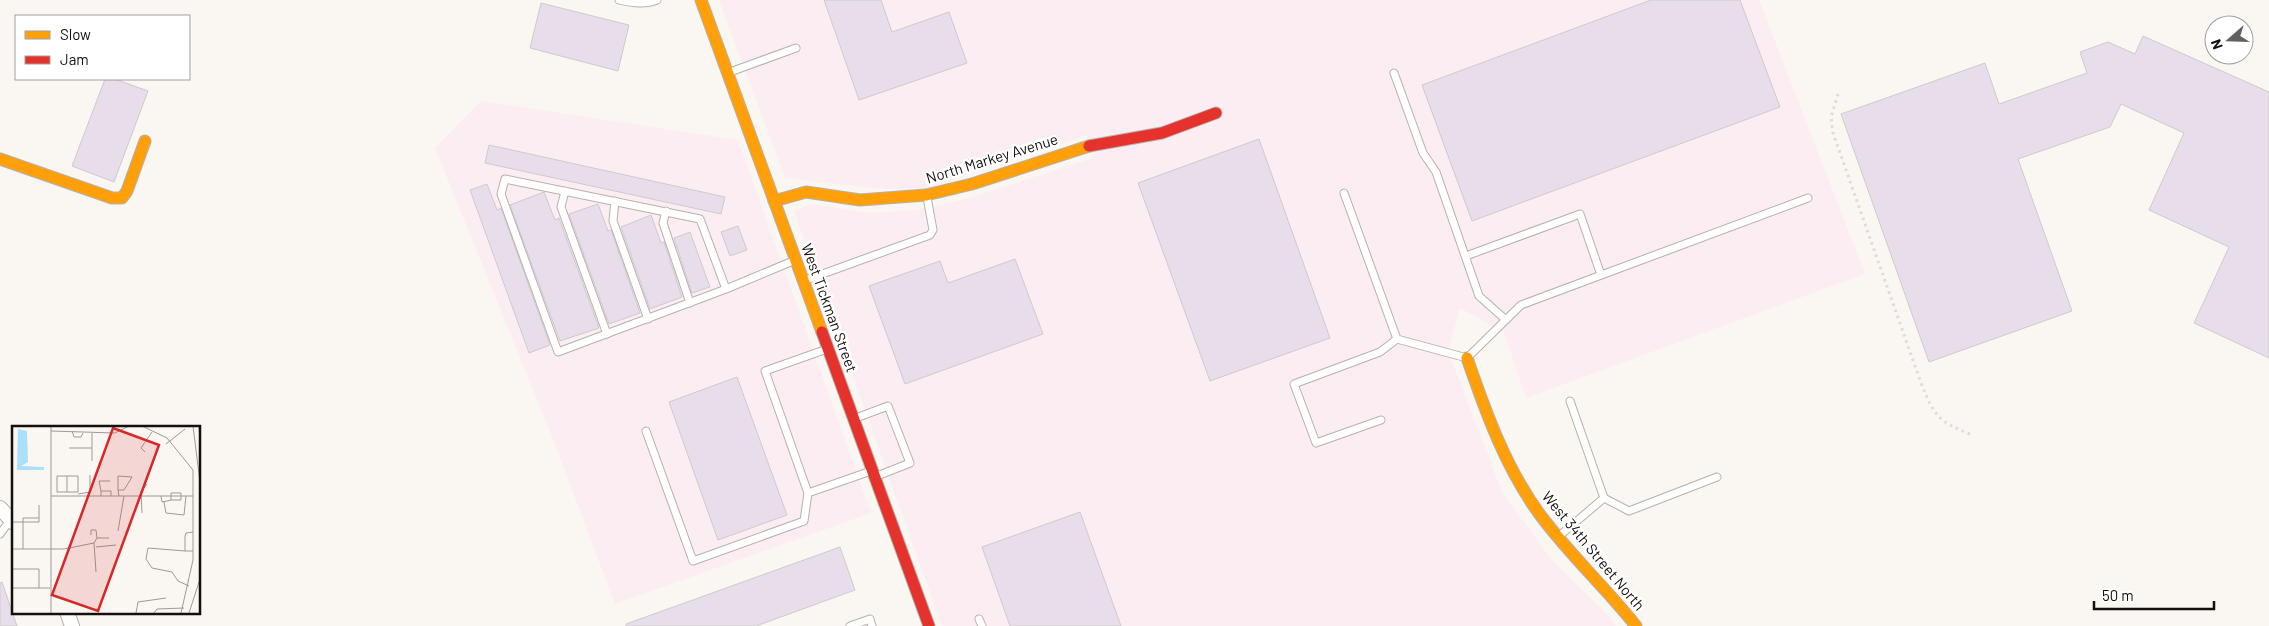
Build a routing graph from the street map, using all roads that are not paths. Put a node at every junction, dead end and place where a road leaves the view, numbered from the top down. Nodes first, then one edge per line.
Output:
1 (619, 0) edge
2 (657, 0) edge
3 (701, 0) edge
4 (796, 48) dead end
5 (728, 73) junction
6 (1394, 74) dead end
7 (1216, 114) dead end
8 (145, 141) dead end
9 (0, 159) edge
10 (565, 191) junction
11 (1344, 193) dead end
12 (926, 195) junction
13 (1808, 198) dead end
14 (615, 201) junction
15 (774, 201) junction
16 (666, 212) junction
17 (1466, 256) junction
18 (796, 260) junction
19 (1601, 275) junction
20 (803, 281) junction
21 (726, 290) junction
22 (690, 303) junction
23 (648, 318) junction
24 (1506, 320) junction
25 (607, 334) junction
26 (1396, 339) junction
27 (828, 349) junction
28 (1467, 358) junction
29 (1570, 402) dead end
30 (853, 419) junction
31 (1381, 420) dead end
32 (646, 431) dead end
33 (873, 474) junction
34 (1717, 478) dead end
35 (808, 493) junction
36 (1604, 498) junction
37 (0, 508) edge
38 (12, 521) edge
39 (0, 534) edge
40 (1558, 537) junction
41 (68, 614) edge
42 (72, 626) edge
43 (850, 626) edge
44 (872, 626) edge
45 (929, 626) edge
46 (1636, 626) edge

1 - 2 lane
3 - 5 street, West Tickman Street
4 - 5 lane
5 - 15 street, West Tickman Street
6 - 17 lane
7 - 12 street, North Markey Avenue
8 - 9 street
10 - 14 lane
10 - 25 lane
10 - 25 lane
11 - 26 lane
12 - 15 street, North Markey Avenue
12 - 20 lane
13 - 19 lane
14 - 16 lane
14 - 23 lane
15 - 18 street, West Tickman Street
16 - 21 lane
16 - 22 lane
17 - 19 lane
17 - 24 lane
18 - 20 street, West Tickman Street
18 - 21 lane
19 - 24 lane
20 - 27 street, West Tickman Street
21 - 22 lane
22 - 23 lane
23 - 25 lane
24 - 28 lane
26 - 28 lane
26 - 31 lane
27 - 30 street, West Tickman Street
27 - 35 lane
28 - 40 street, West 34th Street North
29 - 36 lane
30 - 33 street, West Tickman Street
30 - 33 lane
32 - 35 lane
33 - 35 lane
33 - 45 street, West Tickman Street
34 - 36 lane
36 - 40 lane
37 - 38 street
38 - 39 lane
40 - 46 street, West 34th Street North
41 - 42 street
43 - 44 lane

